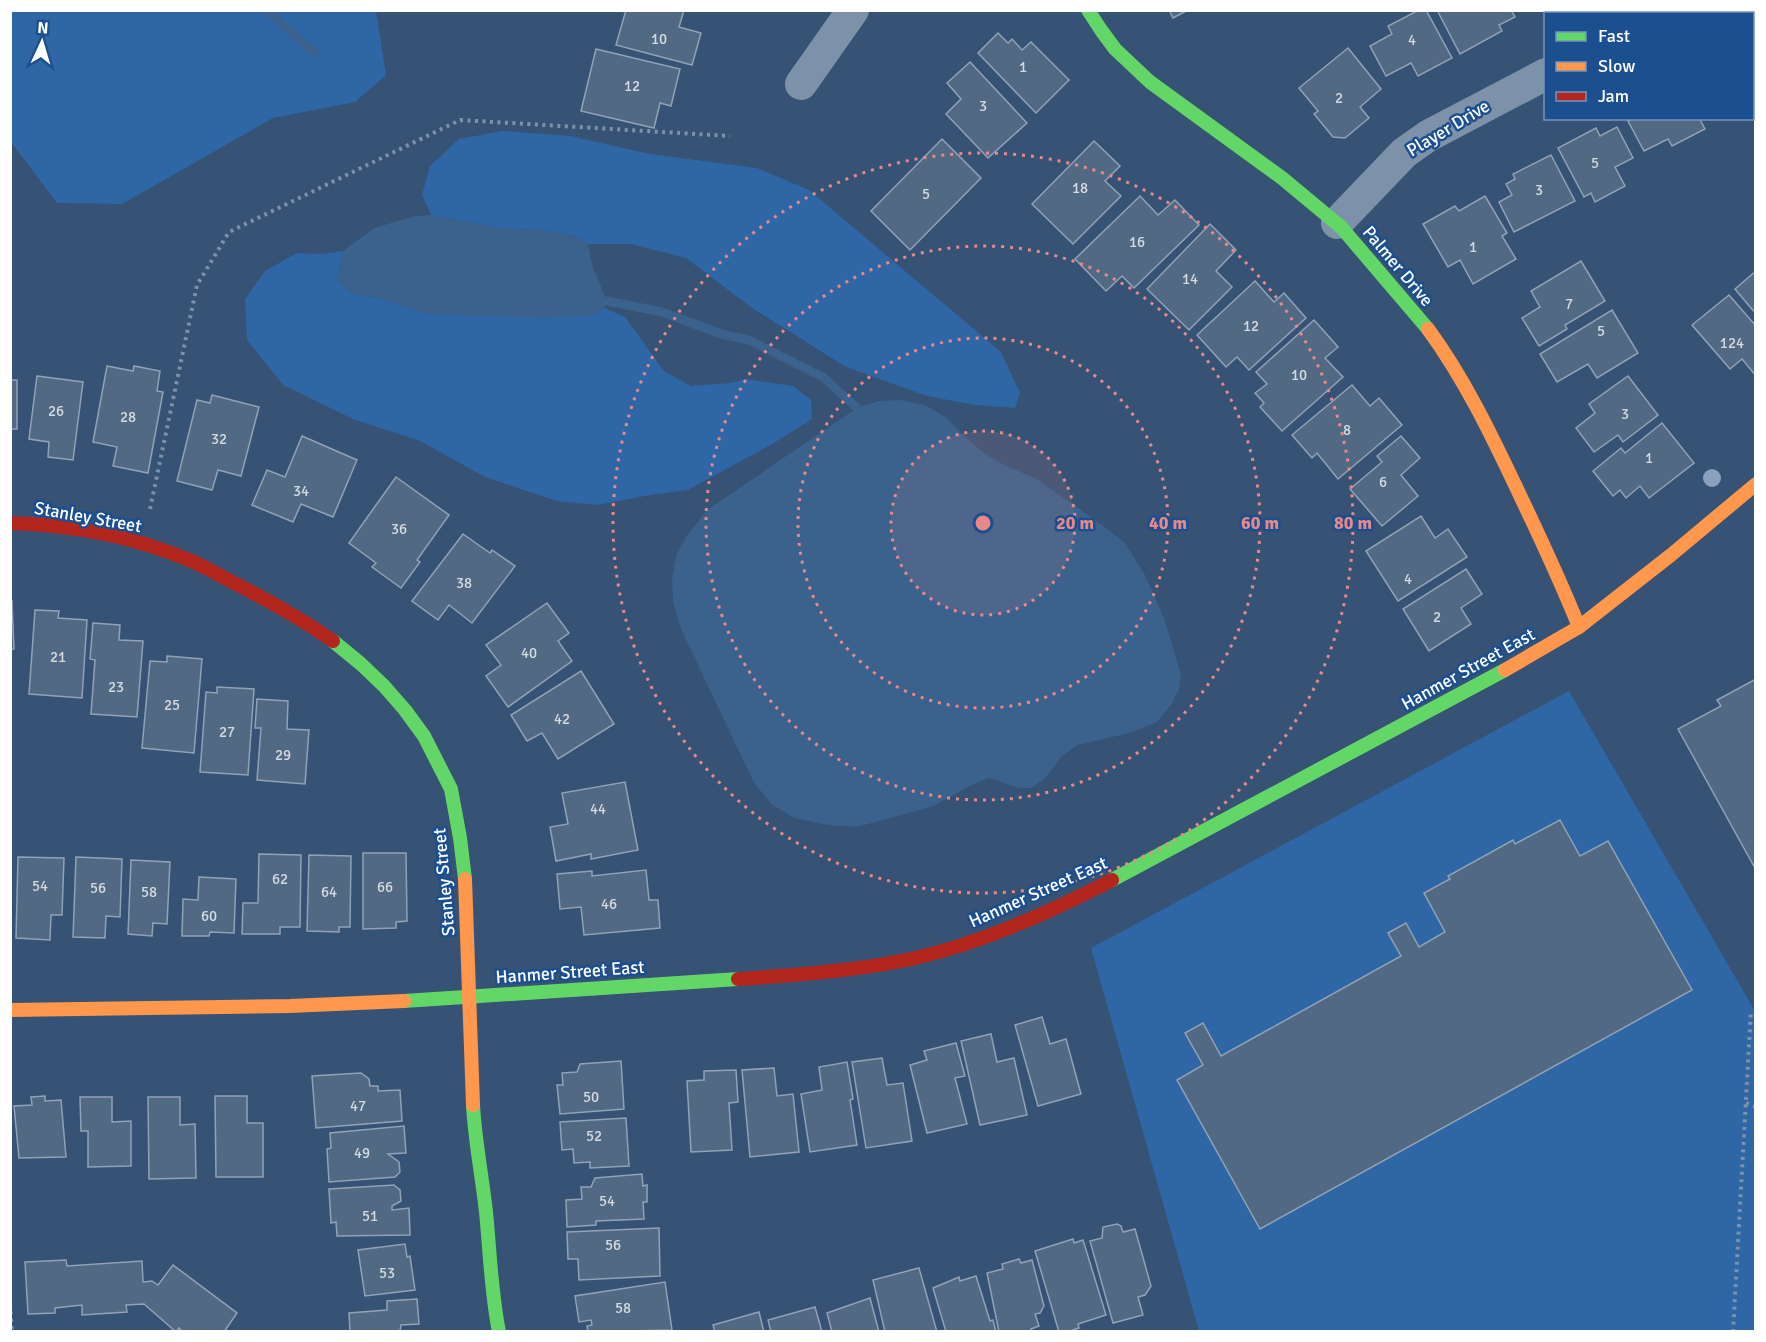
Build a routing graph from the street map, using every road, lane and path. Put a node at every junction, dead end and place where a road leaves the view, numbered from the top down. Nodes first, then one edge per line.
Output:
1 (853, 10) edge
2 (1088, 10) edge
3 (1544, 75) edge
4 (801, 84) dead end
5 (730, 136) dead end
6 (1337, 223) junction
7 (1755, 484) edge
8 (150, 509) dead end
9 (10, 523) edge
10 (1579, 627) junction
11 (469, 997) junction
12 (10, 1010) edge
13 (1751, 1010) dead end
14 (1746, 1103) junction
15 (1755, 1107) edge
16 (10, 1304) edge
17 (12, 1332) edge
18 (499, 1332) edge
19 (1733, 1332) edge

1 - 4 street
2 - 6 street, Palmer Drive
3 - 6 street, Player Drive
5 - 8 path
6 - 10 street, Palmer Drive
7 - 10 street, Hanmer Street East
9 - 11 street, Stanley Street
10 - 11 street, Hanmer Street East
11 - 12 street, Hanmer Street East
11 - 18 street, Stanley Street
13 - 14 path
14 - 15 path
14 - 19 path
16 - 17 path

